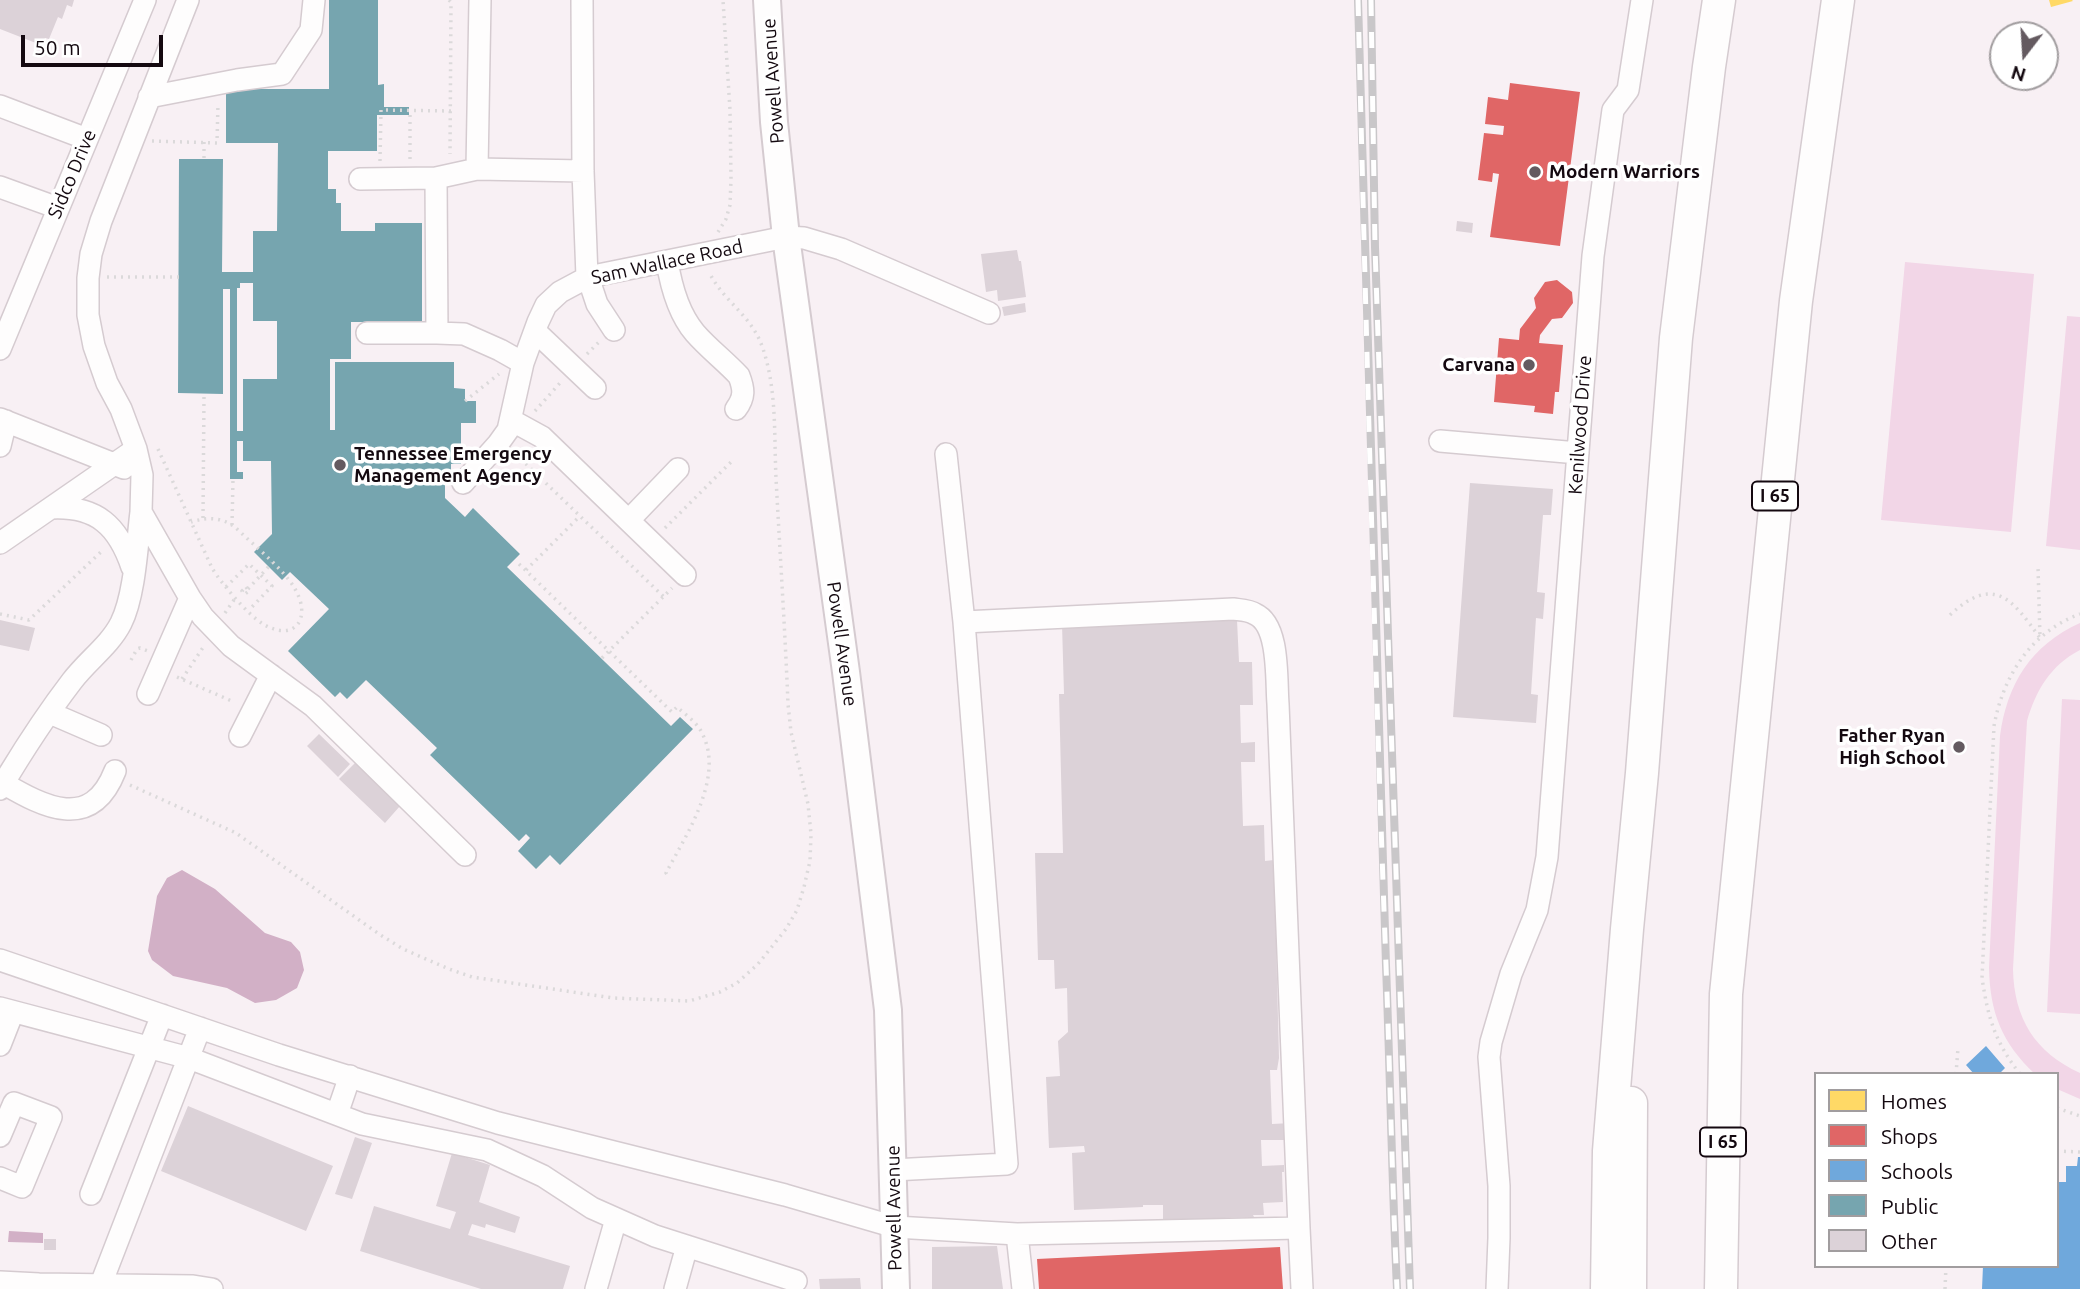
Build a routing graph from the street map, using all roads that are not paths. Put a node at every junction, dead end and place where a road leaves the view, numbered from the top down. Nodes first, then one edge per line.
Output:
1 (145, 0) edge
2 (188, 0) edge
3 (314, 0) edge
4 (480, 0) edge
5 (582, 0) edge
6 (767, 0) edge
7 (1642, 0) edge
8 (1719, 0) edge
9 (1838, 0) edge
10 (149, 97) junction
11 (0, 106) edge
12 (87, 139) junction
13 (477, 169) junction
14 (583, 171) junction
15 (445, 176) junction
16 (360, 179) dead end
17 (0, 187) edge
18 (58, 208) junction
19 (786, 237) junction
20 (667, 261) junction
21 (587, 277) junction
22 (989, 313) dead end
23 (614, 330) dead end
24 (535, 331) junction
25 (368, 333) dead end
26 (437, 333) junction
27 (0, 349) edge
28 (521, 361) junction
29 (595, 388) dead end
30 (736, 409) dead end
31 (3, 420) edge
32 (511, 420) junction
33 (1440, 441) dead end
34 (0, 446) edge
35 (145, 446) junction
36 (1578, 453) junction
37 (946, 454) dead end
38 (114, 464) junction
39 (678, 469) dead end
40 (142, 475) junction
41 (463, 483) dead end
42 (52, 508) junction
43 (141, 512) junction
44 (629, 520) junction
45 (0, 543) edge
46 (133, 571) junction
47 (685, 575) road end
48 (190, 598) junction
49 (964, 622) junction
50 (271, 675) junction
51 (148, 694) dead end
52 (50, 713) junction
53 (101, 735) dead end
54 (240, 736) dead end
55 (1642, 773) junction
56 (114, 774) road end
57 (2, 786) edge
58 (465, 855) dead end
59 (0, 960) edge
60 (6, 1010) edge
61 (162, 1015) junction
62 (200, 1028) junction
63 (0, 1045) edge
64 (149, 1048) junction
65 (189, 1058) junction
66 (350, 1076) junction
67 (337, 1114) junction
68 (0, 1136) edge
69 (893, 1170) junction
70 (0, 1178) edge
71 (91, 1194) dead end
72 (617, 1219) junction
73 (895, 1227) junction
74 (1299, 1228) junction
75 (1017, 1234) junction
76 (687, 1246) junction
77 (796, 1281) dead end
78 (0, 1282) edge
79 (101, 1284) junction
80 (76, 1287) edge
81 (165, 1287) edge
82 (212, 1289) edge
83 (596, 1289) edge
84 (675, 1289) edge
85 (896, 1289) edge
86 (1023, 1289) edge
87 (1302, 1289) edge
88 (1497, 1289) edge
89 (1607, 1289) edge
90 (1630, 1289) edge
91 (1721, 1289) edge

1 - 12 street, Sidco Drive
2 - 10 street
3 - 10 street
4 - 13 street
5 - 14 street
6 - 19 main road, Powell Avenue
7 - 36 street, Kenilwood Drive
8 - 55 highway
9 - 91 highway, I 65
10 - 35 street
11 - 12 street
12 - 18 street, Sidco Drive
13 - 14 street
13 - 15 street
14 - 21 street
15 - 16 street
15 - 26 street
17 - 18 street
18 - 27 street, Sidco Drive
19 - 20 street, Sam Wallace Road
19 - 22 street
19 - 69 main road, Powell Avenue
20 - 21 street, Sam Wallace Road
20 - 30 street
21 - 23 street
21 - 24 street, Sam Wallace Road
24 - 28 street, Sam Wallace Road
24 - 29 street
25 - 26 street
26 - 28 street
28 - 32 street, Sam Wallace Road
31 - 34 street
31 - 38 street
32 - 41 street, Sam Wallace Road
32 - 44 street
33 - 36 street
35 - 38 street
35 - 40 street
36 - 88 street, Kenilwood Drive
37 - 49 street
38 - 40 street
38 - 42 street
39 - 44 street
40 - 43 street
42 - 45 street
42 - 46 street
43 - 46 street
43 - 48 street
44 - 47 street
46 - 52 street
48 - 50 street
48 - 51 street
49 - 69 street
49 - 74 street
50 - 54 street
50 - 58 street
52 - 53 street
52 - 57 street
55 - 89 highway
55 - 90 highway
56 - 57 street
59 - 61 street
60 - 63 street
60 - 64 street
61 - 62 street
61 - 64 street
62 - 65 street
62 - 66 street
64 - 65 street
64 - 71 street
65 - 67 street
65 - 79 street
66 - 67 street
66 - 73 street
67 - 72 street
68 - 70 street
69 - 73 main road, Powell Avenue
72 - 76 street
72 - 83 street
73 - 75 street
73 - 85 main road, Powell Avenue
74 - 75 street
74 - 87 street
75 - 86 street
76 - 77 street
76 - 84 street
78 - 80 street
79 - 80 street
79 - 81 street
81 - 82 street

